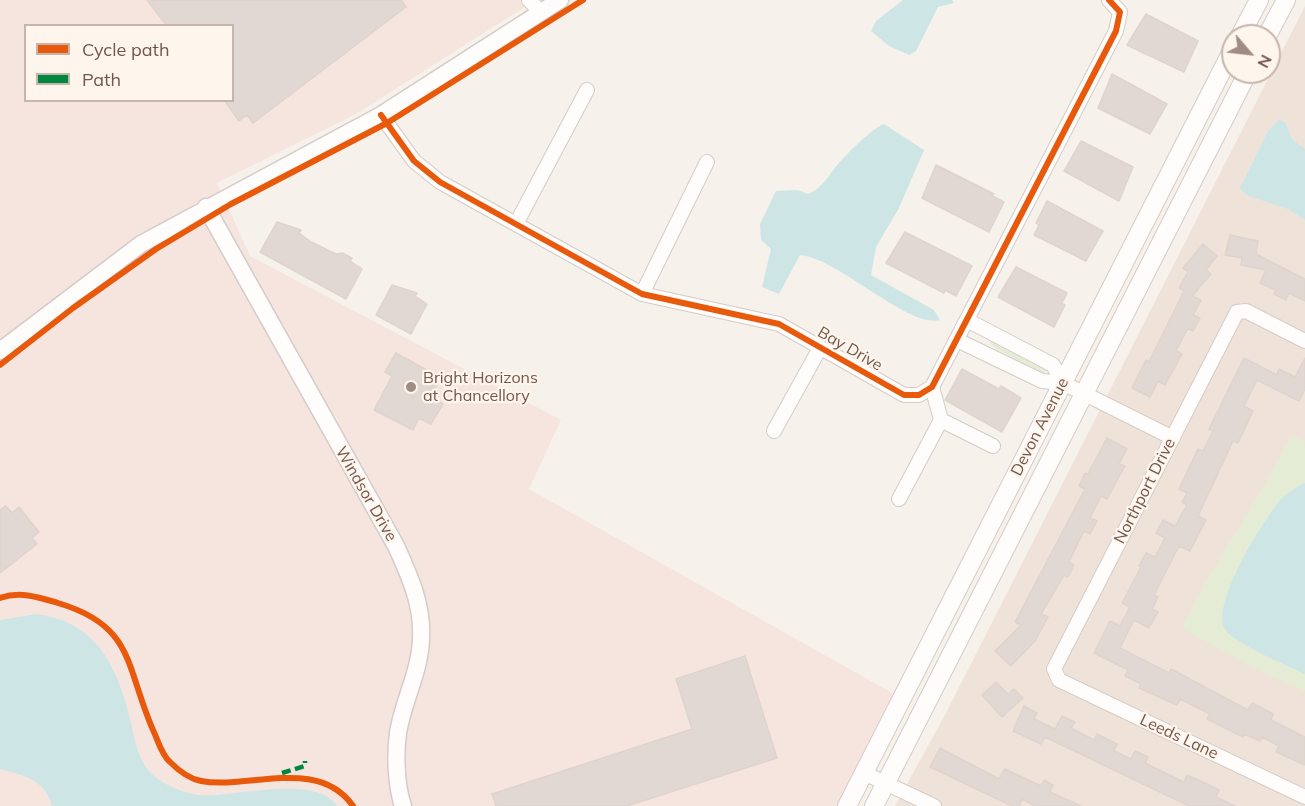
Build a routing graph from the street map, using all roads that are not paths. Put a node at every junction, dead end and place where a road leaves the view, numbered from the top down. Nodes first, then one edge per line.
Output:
1 (560, 0) edge
2 (1109, 0) edge
3 (1259, 0) edge
4 (1286, 0) edge
5 (535, 6) edge
6 (1246, 24) edge
7 (1273, 24) edge
8 (1221, 73) edge
9 (1242, 84) edge
10 (587, 90) dead end
11 (381, 115) junction
12 (707, 162) dead end
13 (206, 207) junction
14 (516, 224) junction
15 (642, 294) junction
16 (967, 320) junction
17 (957, 340) junction
18 (1305, 341) edge
19 (820, 348) junction
20 (0, 351) edge
21 (1063, 383) junction
22 (933, 387) junction
23 (1083, 394) junction
24 (941, 420) junction
25 (774, 431) dead end
26 (1173, 438) junction
27 (993, 446) dead end
28 (899, 500) dead end
29 (1054, 674) joint
30 (864, 773) junction
31 (885, 783) junction
32 (1305, 797) edge
33 (403, 806) edge
34 (847, 806) edge
35 (874, 806) edge
36 (934, 806) edge

1 - 5 street
2 - 16 street
3 - 6 main road
4 - 7 main road
5 - 11 street
8 - 21 main road, Devon Avenue
9 - 23 main road, Devon Avenue
10 - 14 street
11 - 13 street
11 - 14 street, Bay Drive
12 - 15 street
13 - 20 street
13 - 33 street, Windsor Drive
14 - 15 street, Bay Drive
15 - 19 street, Bay Drive
16 - 17 street
16 - 21 street
17 - 21 street
17 - 22 street
18 - 26 street, Northport Drive
19 - 22 street, Bay Drive
19 - 25 street, Bay Drive
21 - 23 street
21 - 30 main road, Devon Avenue
22 - 24 street
23 - 26 street
23 - 31 main road, Devon Avenue
24 - 27 street
24 - 28 street
26 - 29 street, Northport Drive
29 - 32 street, Leeds Lane
30 - 31 street
30 - 34 main road, Devon Avenue
31 - 35 main road, Devon Avenue
31 - 36 street

